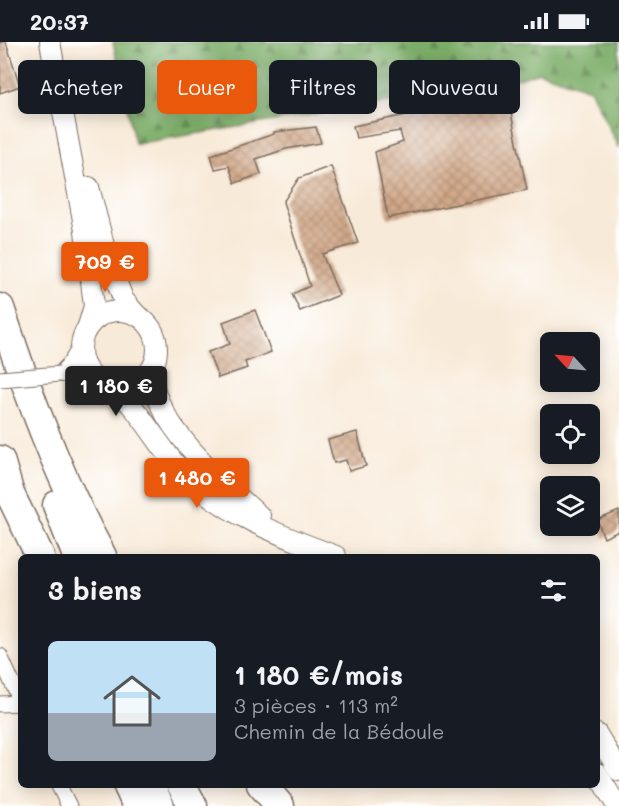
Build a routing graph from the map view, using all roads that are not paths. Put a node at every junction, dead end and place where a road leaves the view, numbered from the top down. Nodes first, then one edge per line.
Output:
1 (51, 42) edge
2 (0, 308) edge
3 (135, 313) junction
4 (88, 326) junction
5 (0, 345) edge
6 (81, 346) junction
7 (153, 367) junction
8 (60, 374) junction
9 (0, 379) edge
10 (105, 384) junction
11 (0, 460) edge
12 (10, 494) junction
13 (294, 540) junction
14 (31, 554) edge
15 (39, 554) edge
16 (76, 554) edge
17 (101, 554) edge
18 (331, 554) edge
19 (0, 656) edge
20 (18, 696) edge
21 (18, 703) edge
22 (0, 704) edge
23 (600, 739) edge
24 (619, 771) edge
25 (600, 777) edge
26 (60, 788) edge
27 (129, 788) edge
28 (151, 788) edge
29 (183, 788) edge
30 (264, 788) edge
31 (69, 806) edge
32 (137, 806) edge
33 (160, 806) edge
34 (193, 806) edge
35 (280, 806) edge
36 (617, 806) edge

1 - 3 street
1 - 4 street
2 - 17 highway
3 - 4 street
3 - 7 street
4 - 6 street
5 - 16 highway
6 - 8 street
6 - 10 street
7 - 10 street
7 - 13 street
8 - 9 street, bridge
8 - 10 street
10 - 13 street
11 - 12 highway
12 - 14 highway
12 - 15 highway
13 - 18 street
19 - 20 street
21 - 22 street
23 - 24 street
25 - 36 street
26 - 31 street
27 - 32 highway
28 - 33 highway
29 - 34 highway
30 - 35 highway

